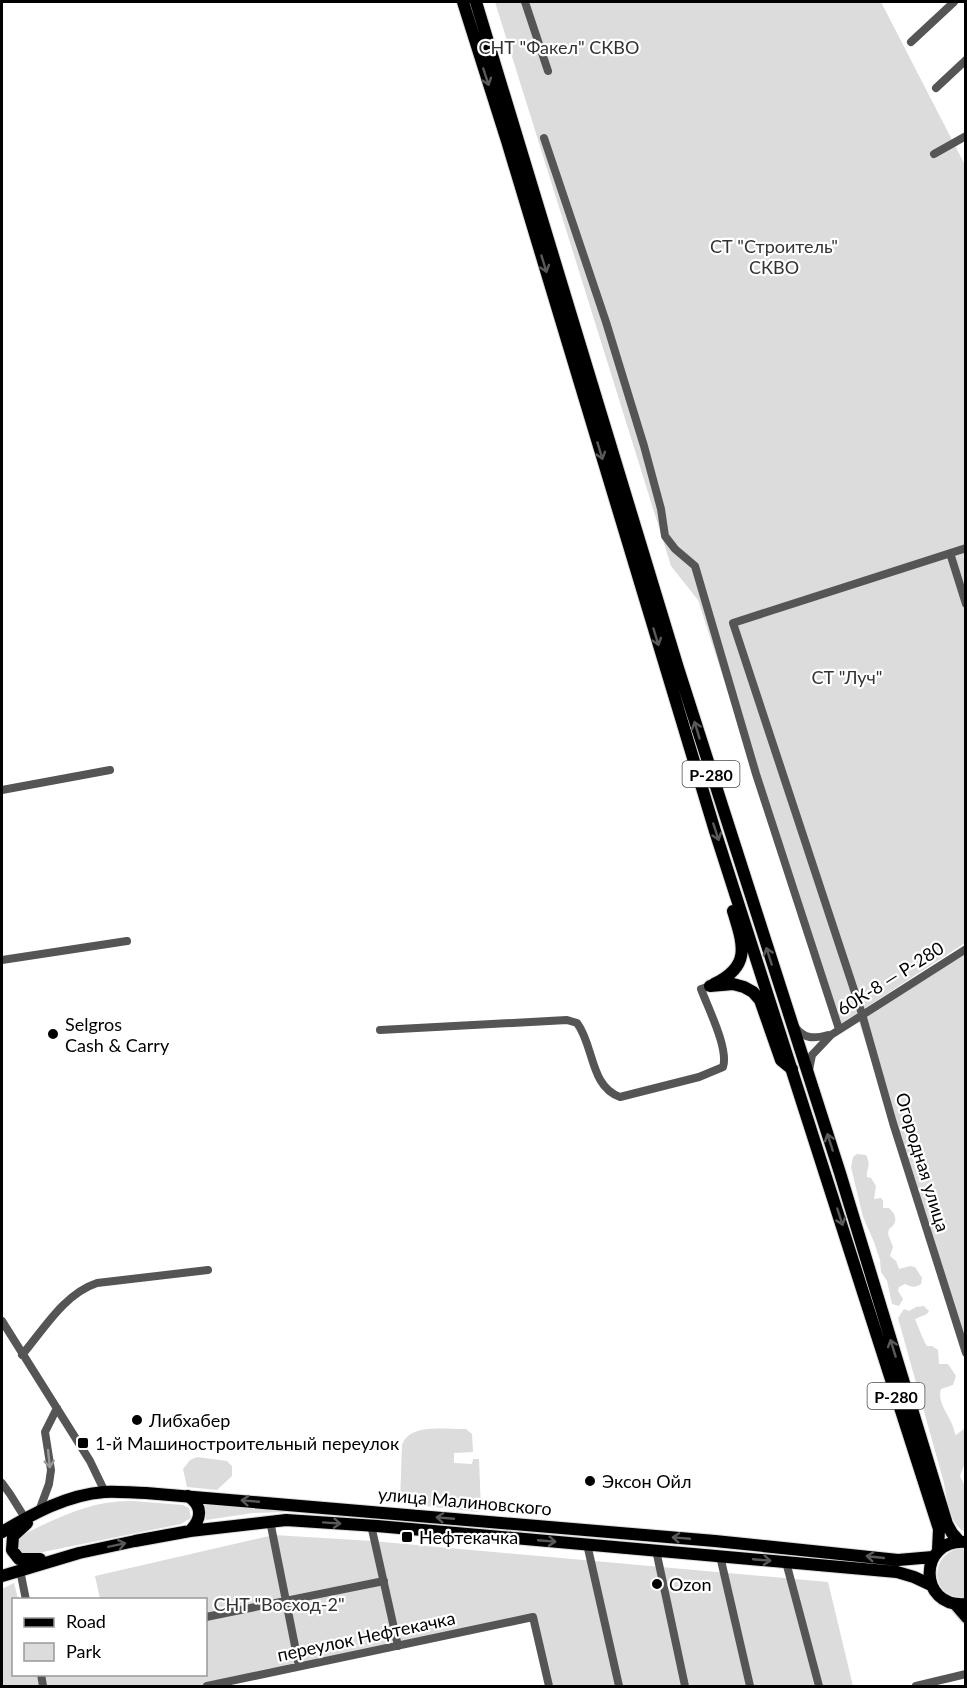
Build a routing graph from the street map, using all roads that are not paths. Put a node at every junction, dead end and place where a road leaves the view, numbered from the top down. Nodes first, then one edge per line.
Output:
1 (463, 2) edge
2 (476, 2) edge
3 (525, 2) edge
4 (954, 2) edge
5 (911, 42) dead end
6 (966, 60) edge
7 (548, 71) dead end
8 (936, 88) dead end
9 (964, 137) edge
10 (544, 138) dead end
11 (934, 154) dead end
12 (966, 548) edge
13 (950, 553) junction
14 (966, 604) edge
15 (110, 770) dead end
16 (2, 790) edge
17 (731, 879) junction
18 (745, 880) junction
19 (127, 941) dead end
20 (966, 949) edge
21 (2, 960) edge
22 (710, 986) junction
23 (862, 1014) junction
24 (790, 1022) junction
25 (380, 1030) dead end
26 (835, 1032) junction
27 (792, 1069) junction
28 (808, 1077) junction
29 (840, 1173) junction
30 (827, 1176) junction
31 (208, 1270) dead end
32 (2, 1321) edge
33 (966, 1353) edge
34 (22, 1354) junction
35 (57, 1408) junction
36 (2, 1483) edge
37 (105, 1492) junction
38 (188, 1496) junction
39 (45, 1509) junction
40 (24, 1518) junction
41 (270, 1521) junction
42 (371, 1525) junction
43 (190, 1531) junction
44 (2, 1532) edge
45 (962, 1541) edge
46 (587, 1544) junction
47 (656, 1550) junction
48 (79, 1553) junction
49 (936, 1553) junction
50 (720, 1556) junction
51 (786, 1562) junction
52 (20, 1570) junction
53 (2, 1576) edge
54 (384, 1581) junction
55 (931, 1585) junction
56 (26, 1598) edge
57 (286, 1600) junction
58 (960, 1604) edge
59 (207, 1617) edge
60 (966, 1618) edge
61 (398, 1646) junction
62 (299, 1666) junction
63 (966, 1674) edge
64 (207, 1686) edge
65 (549, 1686) edge
66 (619, 1686) edge
67 (685, 1686) edge
68 (750, 1686) edge
69 (819, 1686) edge
70 (916, 1686) edge

1 -> 17 highway, Р-280
18 -> 2 highway, Р-280
3 - 7 street
4 - 5 street
6 - 8 street
9 - 11 street
10 - 26 street
12 - 13 street
13 - 14 street
13 - 23 street, Огородная улица
15 - 16 street
17 - 18 highway
17 - 22 highway
17 - 27 highway, Р-280
24 -> 18 highway, Р-280
19 - 21 street
20 - 23 street, 60К-8 — Р-280
22 - 25 street
22 - 27 highway
23 - 26 street, 60К-8 — Р-280
23 - 33 street, Огородная улица
24 - 26 street, 60К-8 — Р-280
24 - 28 highway, Р-280
26 - 28 street, 60К-8 — Р-280
27 - 30 highway, Р-280
29 -> 28 highway, Р-280
29 - 30 highway
45 -> 29 highway, Р-280
30 -> 49 highway, Р-280
31 - 34 street
32 - 34 street
34 - 35 street
35 - 37 street
35 -> 39 street
36 - 40 street
37 - 38 highway, улица Малиновского
37 - 39 highway, улица Малиновского
38 - 43 highway
49 -> 38 highway, улица Малиновского
39 - 40 highway, улица Малиновского
39 - 48 highway
40 - 44 highway, улица Малиновского
41 -> 42 highway, улица Малиновского
41 - 43 highway, улица Малиновского
41 - 57 street
42 -> 46 highway, улица Малиновского
42 - 54 street
48 -> 43 highway, улица Малиновского
45 - 49 highway, улица Малиновского
46 - 47 highway, улица Малиновского
46 - 66 street
47 - 50 highway, улица Малиновского
47 - 67 street
48 - 52 highway, улица Малиновского
49 - 55 highway
50 -> 51 highway, улица Малиновского
50 - 68 street
51 - 55 highway, улица Малиновского
51 - 69 street
52 - 53 highway, улица Малиновского
52 - 56 street
54 - 57 street
54 - 61 street
55 - 58 highway, улица Малиновского
57 - 59 street
57 - 62 street
58 - 60 main road
61 - 62 street, переулок Нефтекачка
61 - 65 street, переулок Нефтекачка
62 - 64 street, переулок Нефтекачка
63 - 70 street

